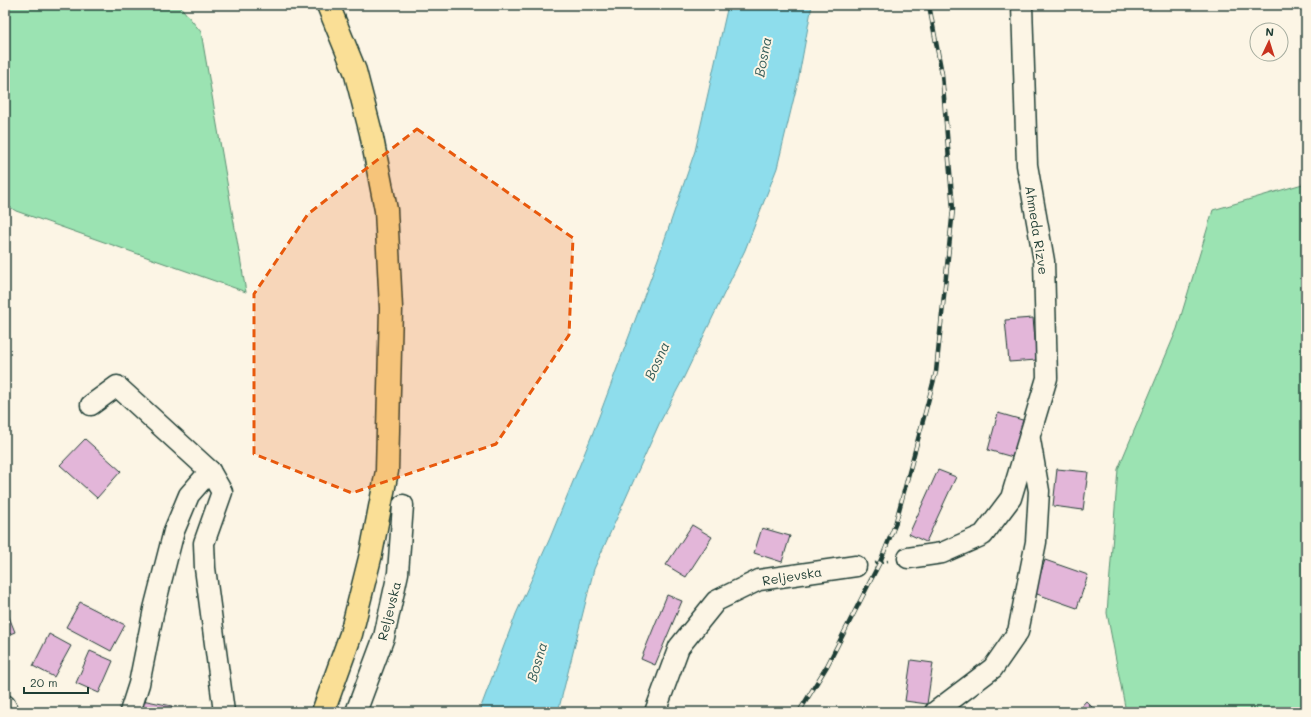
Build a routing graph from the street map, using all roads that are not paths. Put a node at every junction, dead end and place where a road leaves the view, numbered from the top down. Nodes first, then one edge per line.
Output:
1 (328, 5) edge
2 (1022, 5) edge
3 (91, 405) dead end
4 (1030, 436) junction
5 (210, 471) junction
6 (403, 505) dead end
7 (908, 558) road end
8 (856, 566) road end
9 (5, 705) edge
10 (9, 712) edge
11 (130, 712) edge
12 (224, 712) edge
13 (323, 712) edge
14 (356, 712) edge
15 (655, 712) edge
16 (935, 712) edge

1 - 13 main road
2 - 4 street, Ahmeda Rizve
3 - 5 street
4 - 7 street, Ahmeda Rizve
4 - 16 street
5 - 11 street
5 - 12 street
6 - 14 street, Reljevska
8 - 15 street, Reljevska
9 - 10 street

